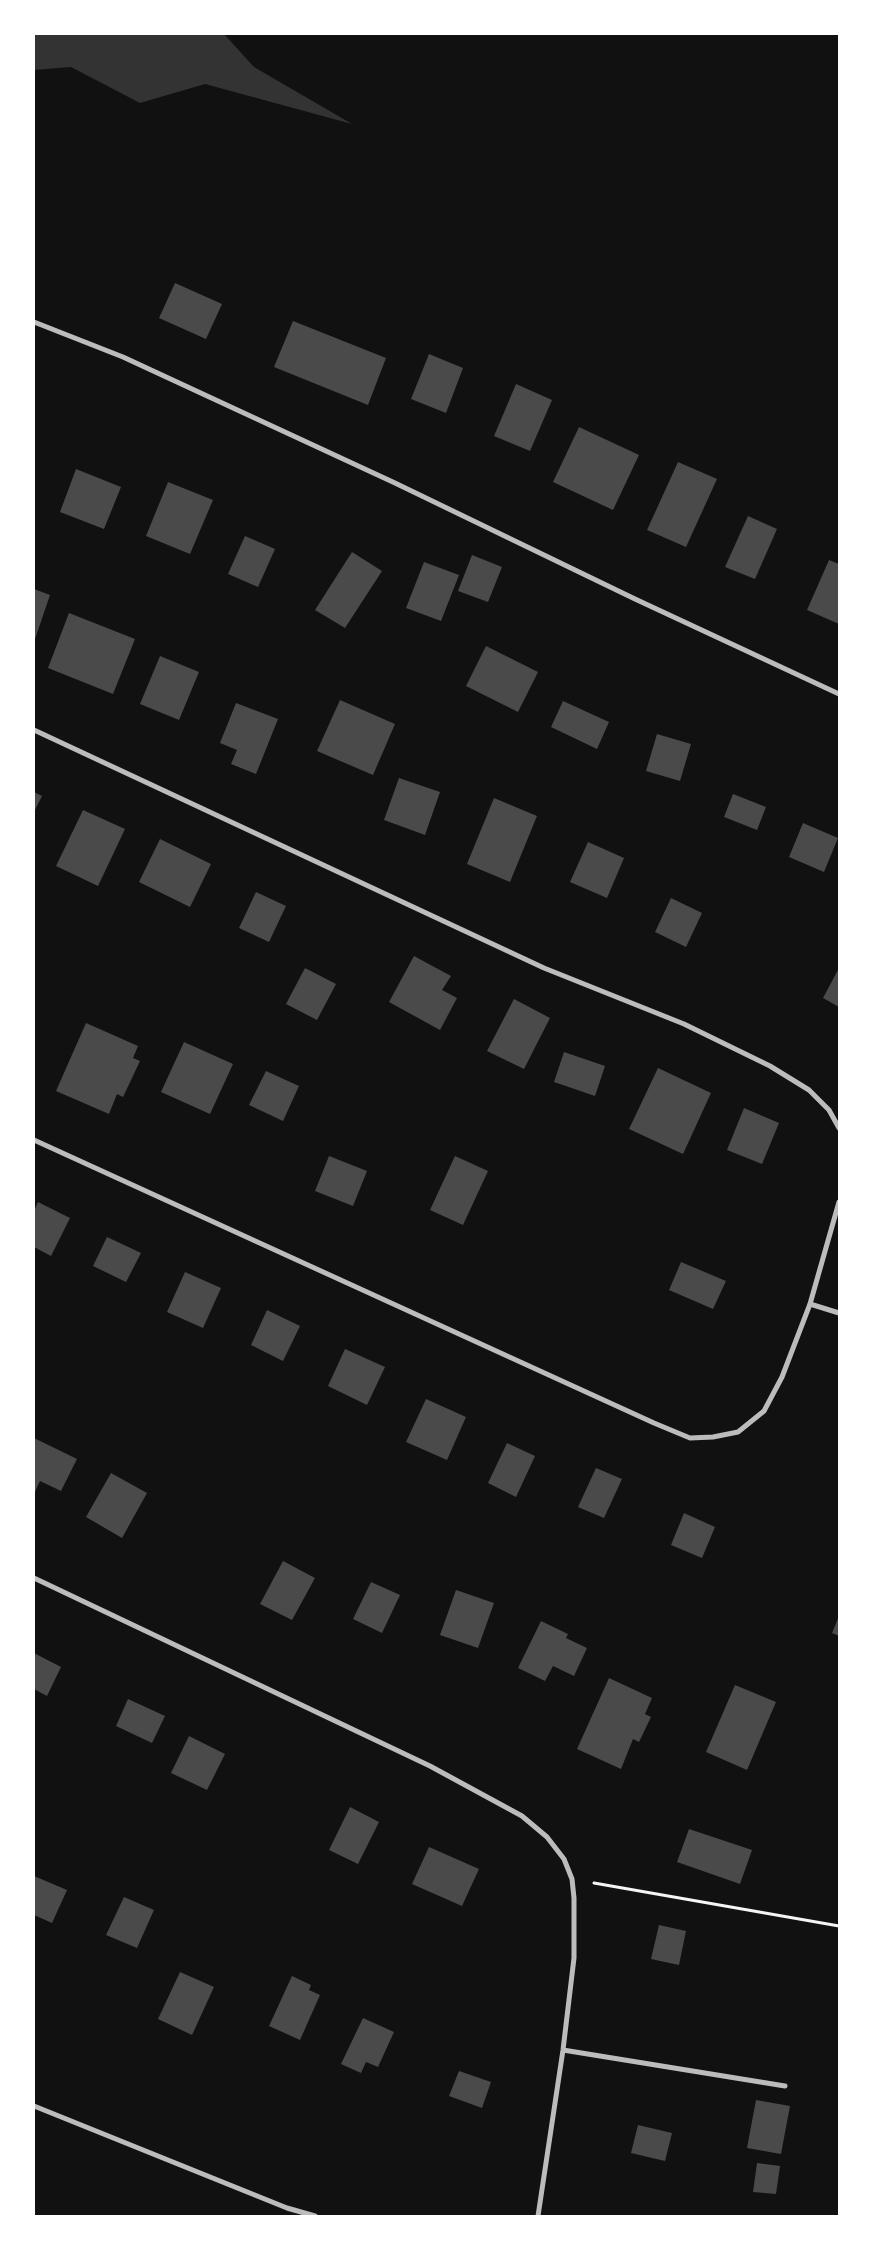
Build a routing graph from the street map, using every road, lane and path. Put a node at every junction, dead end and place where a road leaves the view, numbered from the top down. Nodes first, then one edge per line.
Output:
1 (34, 322) edge
2 (839, 694) edge
3 (34, 730) edge
4 (839, 1128) edge
5 (34, 1140) edge
6 (839, 1202) edge
7 (810, 1304) junction
8 (839, 1312) edge
9 (34, 1578) edge
10 (572, 1879) junction
11 (839, 1926) edge
12 (563, 2050) junction
13 (785, 2086) dead end
14 (34, 2106) edge
15 (315, 2216) edge
16 (538, 2216) edge

1 - 2 street
3 - 4 street
5 - 7 street
6 - 7 street
7 - 8 street
9 - 10 street
10 - 11 path
10 - 12 street
12 - 13 street
12 - 16 street
14 - 15 street

